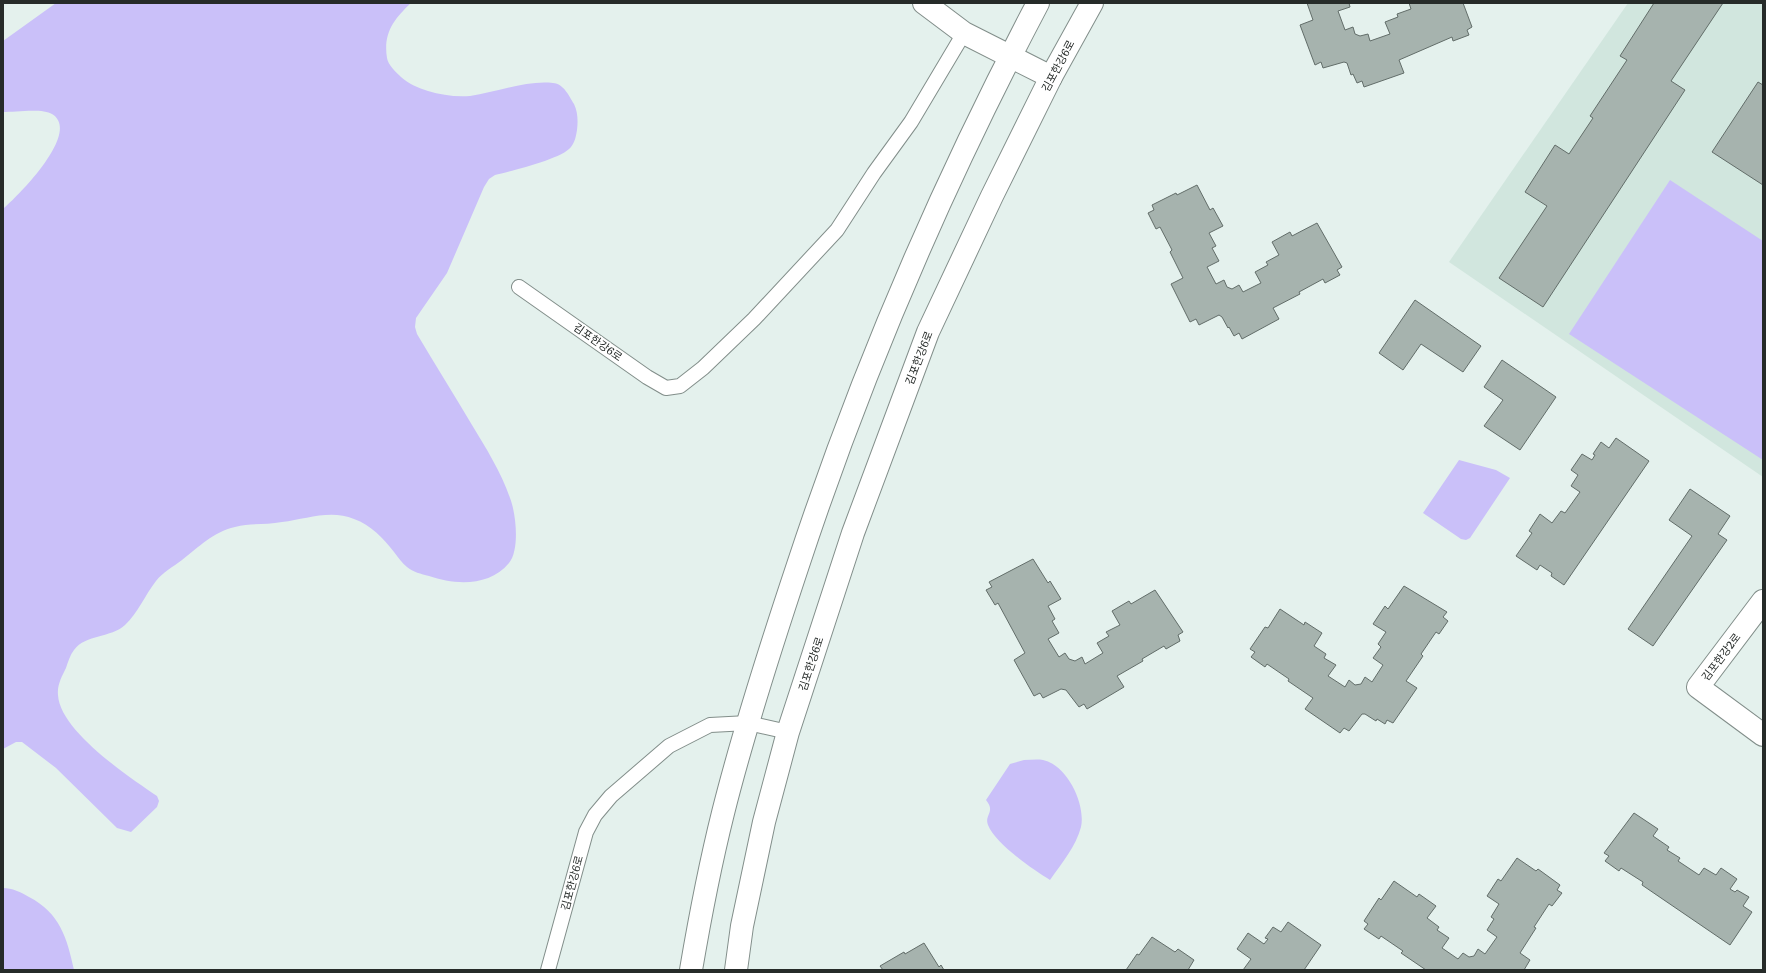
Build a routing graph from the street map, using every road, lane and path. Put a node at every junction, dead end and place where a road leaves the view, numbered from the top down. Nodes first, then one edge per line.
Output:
1 (924, 3) edge
2 (1038, 3) edge
3 (1092, 3) edge
4 (964, 33) junction
5 (1010, 56) junction
6 (1051, 77) junction
7 (519, 287) dead end
8 (1763, 601) edge
9 (748, 723) junction
10 (788, 732) junction
11 (1763, 735) edge
12 (548, 970) edge
13 (691, 970) edge
14 (736, 970) edge

1 - 4 street
2 - 5 street
3 - 6 street, 김포한강6로
4 - 5 street
4 - 7 lane, 김포한강6로
5 - 6 street
5 - 9 street
6 - 10 street, 김포한강6로
8 - 11 street, 김포한강2로
9 - 10 lane, 김포한강6로
9 - 12 lane, 김포한강6로
9 - 13 street
10 - 14 street, 김포한강6로

